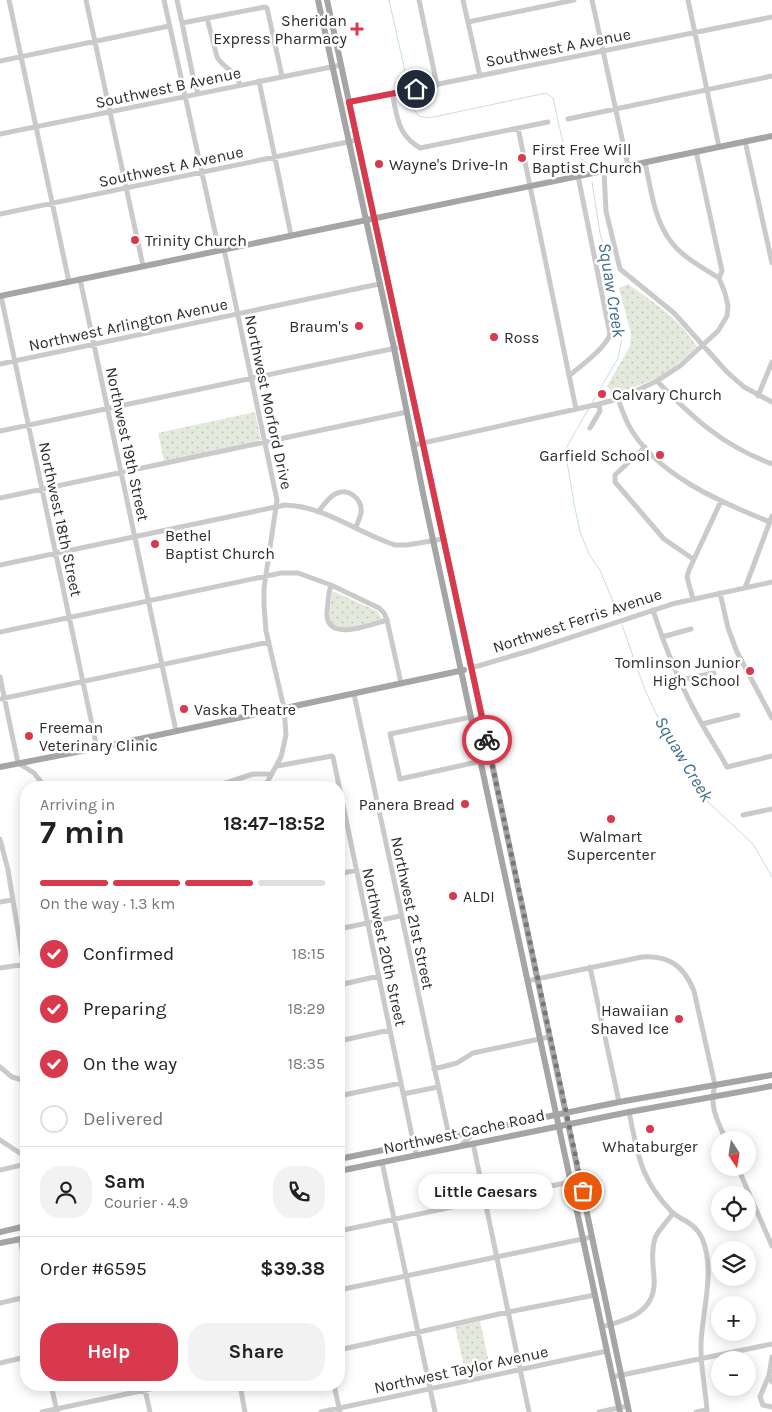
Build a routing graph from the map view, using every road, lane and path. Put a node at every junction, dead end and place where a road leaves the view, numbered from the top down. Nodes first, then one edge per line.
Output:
1 (9, 0) edge
2 (86, 0) edge
3 (164, 0) edge
4 (177, 0) edge
5 (318, 0) edge
6 (327, 0) edge
7 (418, 0) edge
8 (463, 0) edge
9 (574, 0) edge
10 (592, 0) edge
11 (688, 0) edge
12 (772, 17) edge
13 (207, 18) junction
14 (468, 22) junction
15 (182, 23) junction
16 (170, 26) junction
17 (695, 33) junction
18 (94, 42) junction
19 (603, 51) junction
20 (20, 57) junction
21 (0, 62) edge
22 (341, 65) junction
23 (332, 66) junction
24 (282, 76) junction
25 (480, 76) junction
26 (772, 76) edge
27 (259, 81) junction
28 (240, 85) junction
29 (437, 85) junction
30 (707, 89) junction
31 (198, 93) junction
32 (392, 94) junction
33 (185, 96) junction
34 (349, 102) junction
35 (615, 109) junction
36 (110, 111) junction
37 (568, 119) dead end
38 (548, 122) dead end
39 (35, 127) junction
40 (518, 128) junction
41 (0, 134) edge
42 (772, 136) edge
43 (357, 140) junction
44 (745, 141) junction
45 (348, 142) junction
46 (719, 147) junction
47 (696, 152) junction
48 (275, 157) junction
49 (645, 162) junction
50 (628, 166) junction
51 (604, 170) junction
52 (201, 172) junction
53 (578, 176) junction
54 (529, 186) junction
55 (126, 188) junction
56 (52, 203) junction
57 (0, 214) edge
58 (375, 218) junction
59 (365, 220) junction
60 (291, 235) junction
61 (221, 250) junction
62 (772, 263) edge
63 (143, 266) junction
64 (719, 278) junction
65 (80, 279) junction
66 (69, 282) junction
67 (380, 284) junction
68 (0, 296) edge
69 (237, 313) junction
70 (94, 344) junction
71 (704, 345) junction
72 (402, 346) junction
73 (394, 348) junction
74 (15, 361) junction
75 (772, 362) edge
76 (0, 364) edge
77 (569, 376) junction
78 (250, 378) junction
79 (657, 381) junction
80 (758, 396) junction
81 (618, 399) junction
82 (772, 402) edge
83 (598, 404) junction
84 (108, 408) junction
85 (576, 409) junction
86 (407, 412) junction
87 (28, 425) junction
88 (590, 428) dead end
89 (0, 431) edge
90 (264, 442) junction
91 (423, 443) junction
92 (414, 445) junction
93 (645, 447) junction
94 (772, 464) edge
95 (121, 472) junction
96 (42, 489) junction
97 (0, 498) edge
98 (721, 501) junction
99 (276, 507) junction
100 (318, 512) junction
101 (772, 516) edge
102 (770, 522) junction
103 (356, 528) junction
104 (135, 536) junction
105 (443, 539) junction
106 (434, 541) junction
107 (56, 553) junction
108 (693, 559) junction
109 (0, 565) edge
110 (266, 576) junction
111 (772, 582) edge
112 (331, 586) junction
113 (745, 588) junction
114 (720, 593) junction
115 (693, 599) junction
116 (148, 601) junction
117 (653, 610) junction
118 (70, 618) junction
119 (387, 620) junction
120 (691, 629) dead end
121 (0, 632) edge
122 (662, 637) junction
123 (269, 642) junction
124 (162, 665) junction
125 (471, 668) junction
126 (462, 670) junction
127 (714, 672) dead end
128 (0, 677) edge
129 (680, 680) junction
130 (83, 682) junction
131 (401, 683) junction
132 (354, 694) junction
133 (2, 699) edge
134 (284, 708) junction
135 (738, 715) dead end
136 (471, 717) junction
137 (772, 718) edge
138 (702, 724) junction
139 (176, 731) junction
140 (97, 748) junction
141 (772, 756) edge
142 (491, 759) junction
143 (480, 761) junction
144 (18, 763) junction
145 (277, 766) junction
146 (0, 767) edge
147 (272, 774) junction
148 (484, 778) junction
149 (40, 781) edge
150 (232, 781) edge
151 (268, 781) edge
152 (337, 781) edge
153 (501, 806) junction
154 (490, 808) junction
155 (772, 809) edge
156 (743, 815) dead end
157 (345, 816) edge
158 (0, 839) edge
159 (511, 856) junction
160 (357, 870) junction
161 (345, 873) edge
162 (12, 900) junction
163 (0, 902) edge
164 (400, 916) junction
165 (368, 924) junction
166 (345, 929) edge
167 (20, 939) edge
168 (20, 965) edge
169 (590, 967) junction
170 (0, 968) edge
171 (379, 976) junction
172 (537, 979) junction
173 (527, 981) junction
174 (345, 984) edge
175 (390, 1030) junction
176 (549, 1037) junction
177 (540, 1039) junction
178 (345, 1040) edge
179 (0, 1067) edge
180 (434, 1069) junction
181 (772, 1075) edge
182 (20, 1079) edge
183 (401, 1083) junction
184 (715, 1085) junction
185 (772, 1086) edge
186 (438, 1087) junction
187 (403, 1094) junction
188 (345, 1095) edge
189 (711, 1096) junction
190 (618, 1102) junction
191 (566, 1112) junction
192 (629, 1112) junction
193 (555, 1115) junction
194 (568, 1124) junction
195 (558, 1126) junction
196 (722, 1131) edge
197 (471, 1132) junction
198 (449, 1136) junction
199 (0, 1140) edge
200 (473, 1143) junction
201 (414, 1144) junction
202 (460, 1146) junction
203 (20, 1153) edge
204 (416, 1155) junction
205 (345, 1158) edge
206 (382, 1162) junction
207 (20, 1165) edge
208 (0, 1170) edge
209 (345, 1170) edge
210 (741, 1176) edge
211 (570, 1182) junction
212 (484, 1200) junction
213 (673, 1213) junction
214 (395, 1219) junction
215 (20, 1227) edge
216 (345, 1230) edge
217 (0, 1232) edge
218 (592, 1237) junction
219 (20, 1239) edge
220 (583, 1239) junction
221 (0, 1243) edge
222 (772, 1246) edge
223 (496, 1257) junction
224 (406, 1276) junction
225 (345, 1289) edge
226 (595, 1295) junction
227 (20, 1298) edge
228 (0, 1303) edge
229 (508, 1312) junction
230 (611, 1324) junction
231 (602, 1327) junction
232 (418, 1332) junction
233 (772, 1344) edge
234 (345, 1349) edge
235 (607, 1351) junction
236 (772, 1357) edge
237 (20, 1358) edge
238 (702, 1359) junction
239 (0, 1363) edge
240 (520, 1370) junction
241 (769, 1375) junction
242 (621, 1376) junction
243 (612, 1377) junction
244 (772, 1382) edge
245 (430, 1389) junction
246 (52, 1391) edge
247 (133, 1391) edge
248 (146, 1391) edge
249 (241, 1391) edge
250 (335, 1391) edge
251 (772, 1407) edge
252 (628, 1409) edge
253 (57, 1410) edge
254 (340, 1410) edge
255 (619, 1410) edge
256 (707, 1411) edge
257 (42, 1412) edge
258 (150, 1412) edge
259 (245, 1412) edge
260 (321, 1412) edge
261 (435, 1412) edge
262 (528, 1412) edge
263 (599, 1412) edge
264 (696, 1412) edge

1 - 20 street
2 - 18 street
3 - 16 street, Northwest Morford Drive
4 - 15 street
5 - 23 main road
6 - 22 main road
7 - 29 street
8 - 14 street
9 - 14 street
10 - 19 street
11 - 17 street
12 - 17 street, Southwest A Avenue
13 - 15 street
13 - 24 street
13 - 28 street
14 - 25 street
15 - 31 street
16 - 18 street
16 - 33 street, Northwest Morford Drive
17 - 19 street, Southwest A Avenue
17 - 30 street
18 - 20 street
18 - 36 street
19 - 25 street, Southwest A Avenue
19 - 35 street
20 - 21 street
20 - 39 street
22 - 23 street, Southwest B Avenue
22 - 34 main road
23 - 24 street, Southwest B Avenue
23 - 45 main road
24 - 27 street, Southwest B Avenue
25 - 29 street, Southwest A Avenue
26 - 30 street
27 - 28 street, Southwest B Avenue
27 - 48 street
28 - 31 street, Southwest B Avenue
29 - 32 street, Southwest A Avenue
30 - 35 street
30 - 46 street
31 - 33 street, Southwest B Avenue
32 - 34 street, Southwest A Avenue
32 - 40 street
33 - 36 street, Southwest B Avenue
33 - 52 street, Northwest Morford Drive
34 - 43 main road
35 - 37 street
35 - 50 street
36 - 39 street, Southwest B Avenue
36 - 55 street
38 - 40 street
39 - 41 street, Southwest B Avenue
39 - 56 street
40 - 54 street
42 - 44 main road
43 - 45 street, Southwest A Avenue
43 - 58 main road
44 - 46 main road
44 - 62 street
45 - 48 street, Southwest A Avenue
45 - 59 main road
46 - 47 main road
47 - 49 main road
47 - 64 street
48 - 52 street, Southwest A Avenue
48 - 60 street
49 - 50 main road
49 - 64 street
50 - 51 main road
51 - 53 main road
51 - 71 street
52 - 55 street, Southwest A Avenue
52 - 61 street, Northwest Morford Drive
53 - 54 main road
53 - 77 street
54 - 58 main road
54 - 77 street
55 - 56 street, Southwest A Avenue
55 - 63 street
56 - 57 street, Southwest A Avenue
56 - 66 street
58 - 59 main road
58 - 72 main road
59 - 60 main road
59 - 67 main road
60 - 61 main road
61 - 63 main road
61 - 69 street, Northwest Morford Drive
63 - 65 main road
64 - 71 street
65 - 66 main road
65 - 70 street, Northwest 19th Street
66 - 68 main road
67 - 69 street, Northwest Arlington Avenue
67 - 73 main road
68 - 74 street, Northwest 18th Street
69 - 70 street, Northwest Arlington Avenue
69 - 78 street, Northwest Morford Drive
70 - 74 street, Northwest Arlington Avenue
70 - 84 street, Northwest 19th Street
71 - 79 street
71 - 80 street
72 - 73 street
72 - 91 main road
73 - 78 street
73 - 86 main road
74 - 76 street, Northwest Arlington Avenue
74 - 87 street, Northwest 18th Street
75 - 80 street
77 - 85 street
78 - 84 street
78 - 90 street, Northwest Morford Drive
79 - 81 street
79 - 94 street
80 - 82 street
81 - 83 street
81 - 93 street
83 - 85 street
83 - 88 street
84 - 87 street
84 - 95 street, Northwest 19th Street
85 - 91 street
86 - 90 street
86 - 92 main road
87 - 89 street
87 - 96 street, Northwest 18th Street
90 - 95 street
90 - 99 street, Northwest Morford Drive
91 - 92 street
91 - 105 main road
92 - 106 main road
93 - 98 street
93 - 108 street
95 - 96 street
95 - 104 street, Northwest 19th Street
96 - 97 street
96 - 107 street, Northwest 18th Street
98 - 102 street
98 - 108 street
99 - 100 street
99 - 104 street
99 - 110 street, Northwest Morford Drive
100 - 103 street
100 - 103 street
101 - 102 street
102 - 113 street
103 - 106 street
104 - 107 street
104 - 116 street, Northwest 19th Street
105 - 106 street
105 - 125 main road
106 - 126 main road
107 - 109 street
107 - 118 street, Northwest 18th Street
108 - 115 street
110 - 112 street
110 - 116 street
110 - 123 street, Northwest Morford Drive
111 - 113 street, Northwest Ferris Avenue
112 - 119 street
112 - 119 street
113 - 114 street, Northwest Ferris Avenue
114 - 115 street, Northwest Ferris Avenue
114 - 137 street
115 - 117 street, Northwest Ferris Avenue
116 - 118 street
116 - 124 street, Northwest 19th Street
117 - 122 street
117 - 125 street, Northwest Ferris Avenue
118 - 121 street
118 - 130 street, Northwest 18th Street
119 - 131 street
120 - 122 street
122 - 129 street
123 - 124 street
123 - 134 street, Northwest Morford Drive
124 - 130 street
124 - 139 street, Northwest 19th Street
125 - 126 main road, Northwest Ferris Avenue
125 - 142 main road
126 - 131 main road, Northwest Ferris Avenue
126 - 136 main road
127 - 129 street
128 - 133 street
129 - 138 street
130 - 133 street
130 - 140 street, Northwest 18th Street
131 - 132 main road, Northwest Ferris Avenue
132 - 134 main road, Northwest Ferris Avenue
132 - 164 street, Northwest 21st Street
133 - 144 street
134 - 139 main road, Northwest Ferris Avenue
134 - 145 street, Northwest Morford Drive
135 - 138 street
136 - 143 main road
136 - 143 street
138 - 141 street
139 - 140 main road, Northwest Ferris Avenue
140 - 144 main road, Northwest Ferris Avenue
142 - 143 street
142 - 153 main road
143 - 148 main road
144 - 146 main road, Northwest Ferris Avenue
144 - 149 street
145 - 147 street, Northwest Morford Drive
145 - 152 street, Northwest 20th Street
147 - 150 street
147 - 151 street, Northwest Morford Drive
148 - 153 main road
148 - 154 main road
153 - 159 main road
154 - 159 main road
154 - 173 main road
155 - 156 street
157 - 160 street, Northwest 20th Street
158 - 162 street
159 - 172 main road
160 - 161 street
160 - 165 street, Northwest 20th Street
162 - 163 street
162 - 167 street
164 - 165 street
164 - 180 street, Northwest 21st Street
165 - 166 street
165 - 171 street, Northwest 20th Street
168 - 170 street
169 - 172 street
169 - 184 street
169 - 190 street
171 - 174 street
171 - 175 street, Northwest 20th Street
172 - 173 street
172 - 176 main road
173 - 177 main road
175 - 178 street
175 - 183 street, Northwest 20th Street
176 - 177 street
176 - 191 main road
177 - 180 street
177 - 193 main road
179 - 182 street
180 - 186 street, Northwest 21st Street
181 - 184 main road, Northwest Cache Road
183 - 187 street, Northwest 20th Street
183 - 188 street
184 - 189 street
184 - 190 main road, Northwest Cache Road
185 - 189 main road, Northwest Cache Road
186 - 187 street
186 - 198 street, Northwest 21st Street
187 - 201 street, Northwest 20th Street
189 - 192 main road, Northwest Cache Road
189 - 196 street
190 - 191 main road, Northwest Cache Road
191 - 193 main road, Northwest Cache Road
191 - 194 main road
192 - 194 main road, Northwest Cache Road
192 - 213 street
193 - 195 main road
193 - 197 main road, Northwest Cache Road
194 - 195 main road, Northwest Cache Road
194 - 218 main road
195 - 200 main road, Northwest Cache Road
195 - 211 main road
197 - 198 main road, Northwest Cache Road
197 - 202 street
198 - 201 main road, Northwest Cache Road
199 - 203 street
200 - 202 main road, Northwest Cache Road
200 - 212 street
201 - 204 street, Northwest 20th Street
201 - 205 main road, Northwest Cache Road
202 - 204 main road, Northwest Cache Road
204 - 206 main road, Northwest Cache Road
206 - 209 main road, Northwest Cache Road
206 - 214 street
207 - 208 street
210 - 222 street
211 - 212 street
211 - 220 main road
212 - 214 street
212 - 223 street
213 - 230 street
213 - 238 street
214 - 216 street
214 - 224 street
215 - 217 main road
218 - 220 street
218 - 230 main road
219 - 221 main road
220 - 223 street
220 - 226 main road
223 - 224 street
223 - 229 street
224 - 225 street
224 - 232 street
226 - 229 street
226 - 231 main road
227 - 228 street
229 - 232 street
229 - 240 street
230 - 231 street
230 - 242 main road
231 - 235 main road
232 - 234 street
232 - 245 street
233 - 238 street
235 - 240 street, Northwest Taylor Avenue
235 - 243 main road
236 - 241 street
237 - 239 street
238 - 242 street
238 - 256 street
240 - 245 street, Northwest Taylor Avenue
240 - 262 street
241 - 244 street
241 - 251 street
242 - 243 street
242 - 252 main road
243 - 255 main road
245 - 254 street, Northwest Taylor Avenue
245 - 261 street
246 - 253 street
247 - 253 street
248 - 258 street
249 - 259 street
250 - 254 street
252 - 255 street
253 - 257 street
254 - 260 street, Northwest Taylor Avenue
255 - 263 street
256 - 264 street

